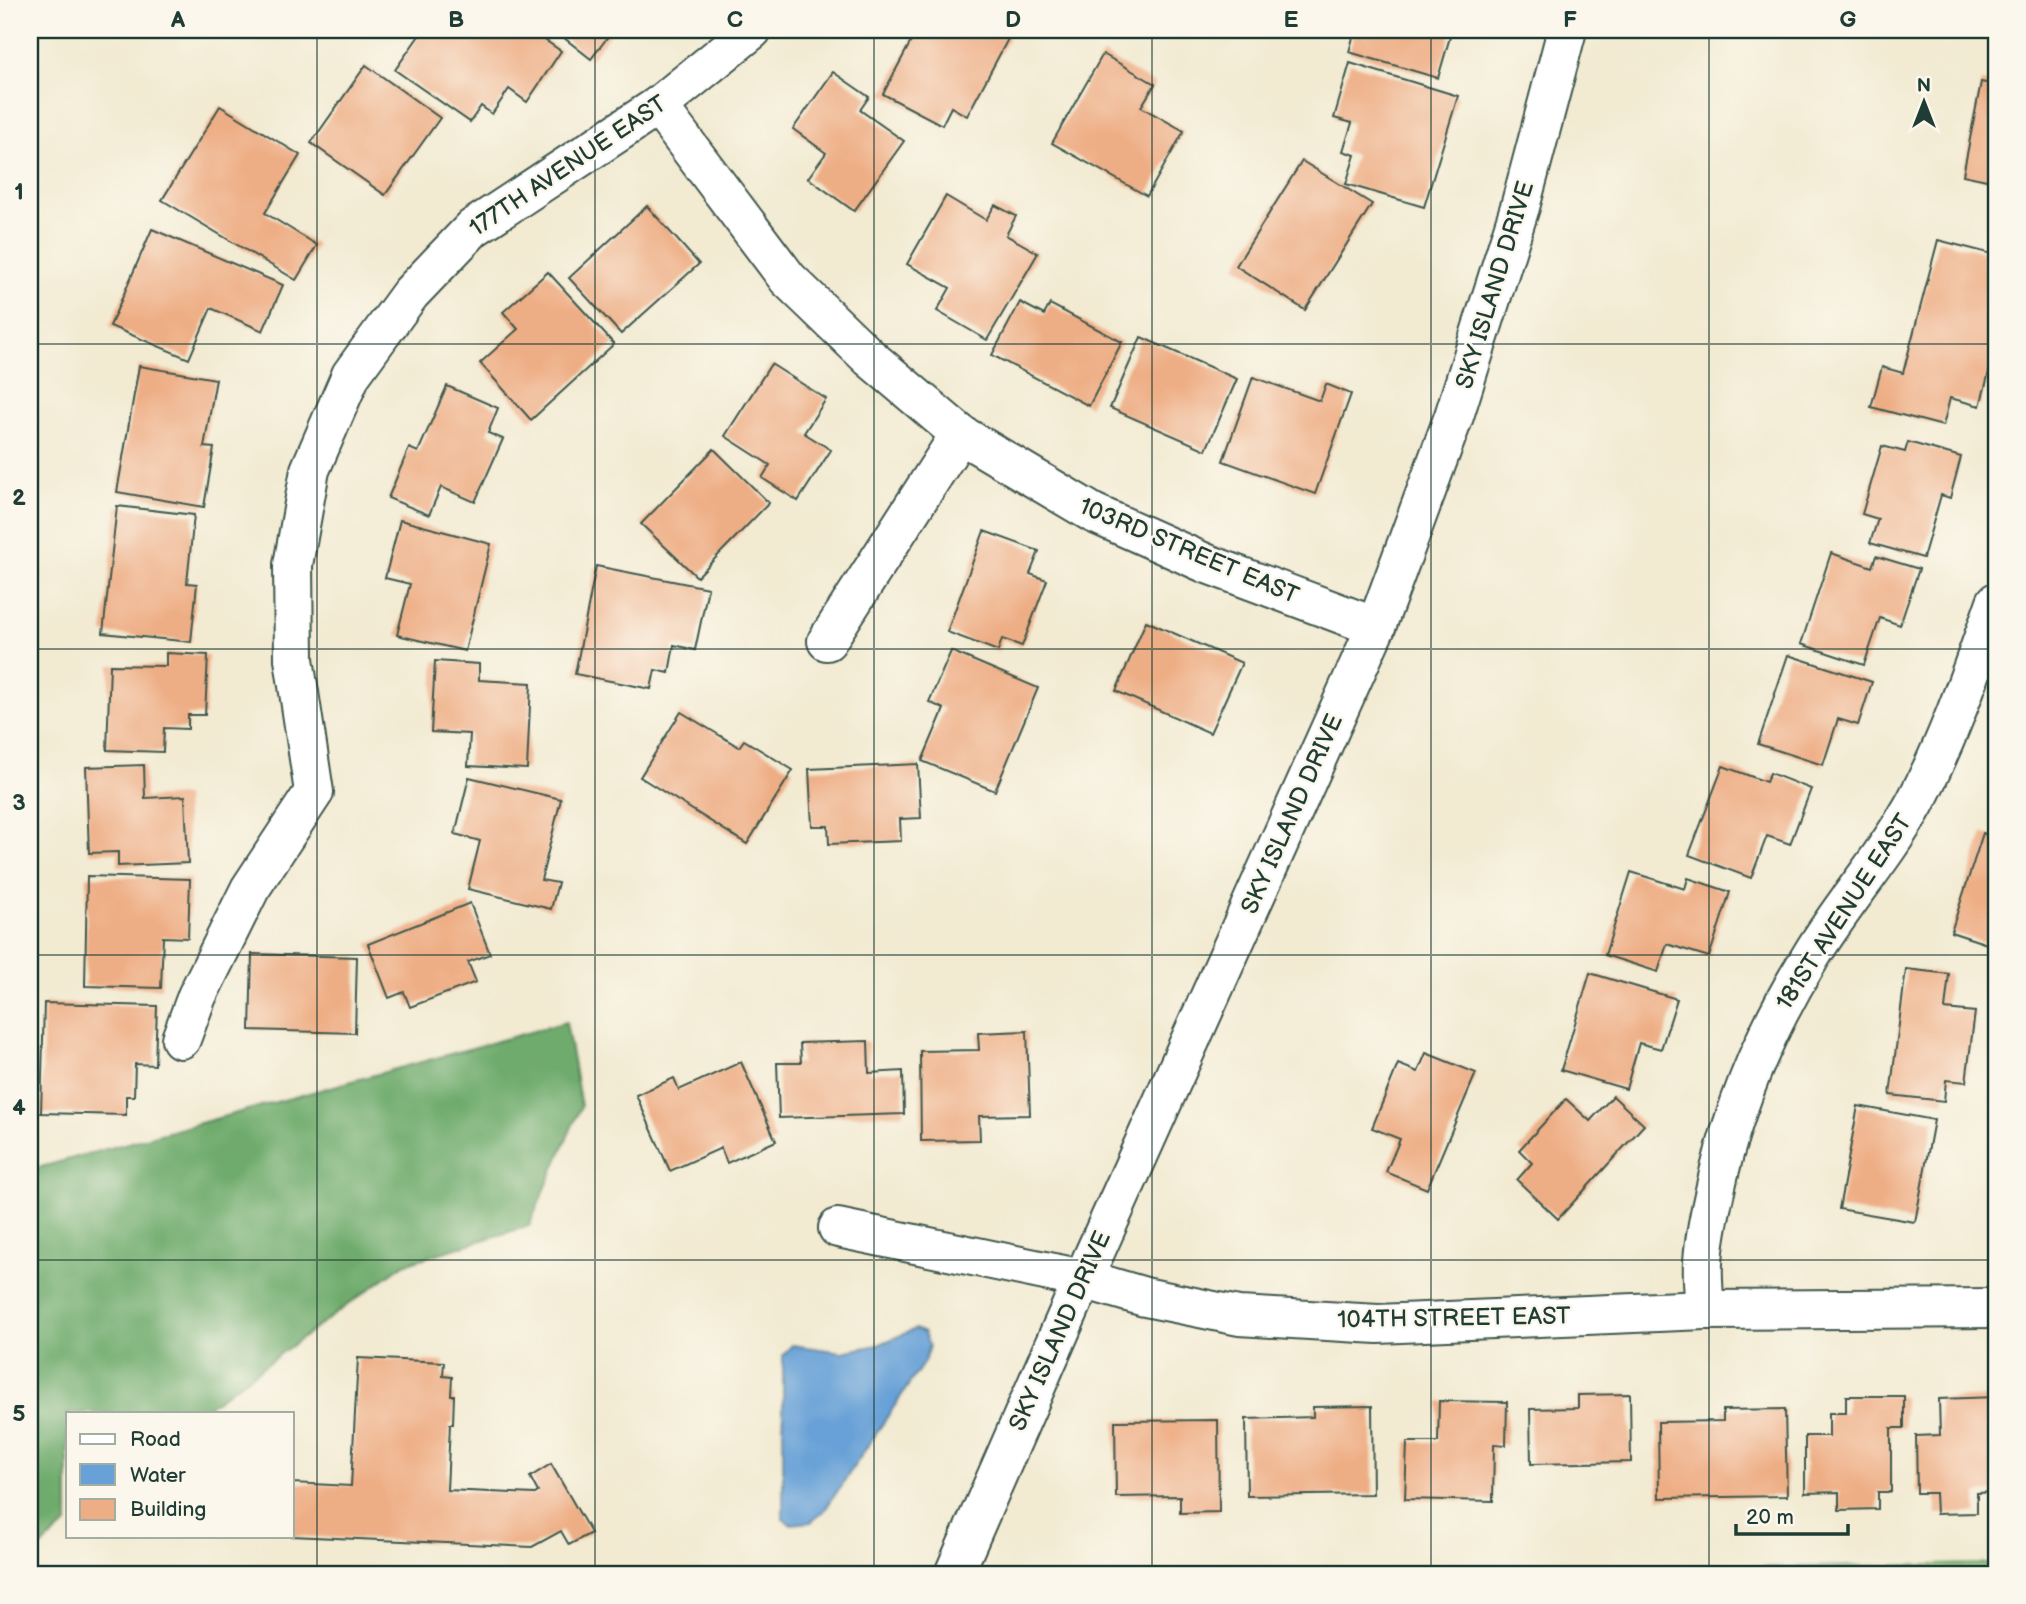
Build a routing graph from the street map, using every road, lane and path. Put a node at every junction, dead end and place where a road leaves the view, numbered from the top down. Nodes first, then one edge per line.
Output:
1 (752, 30) edge
2 (1567, 30) edge
3 (658, 106) junction
4 (960, 434) junction
5 (1996, 602) edge
6 (1376, 627) junction
7 (827, 641) dead end
8 (181, 1040) dead end
9 (838, 1228) dead end
10 (1083, 1279) junction
11 (1996, 1308) edge
12 (1705, 1310) junction
13 (954, 1574) edge

1 - 3 street, 177TH AVENUE EAST
2 - 6 street, SKY ISLAND DRIVE
3 - 4 street, 103RD STREET EAST
3 - 8 street, 177TH AVENUE EAST
4 - 6 street, 103RD STREET EAST
4 - 7 street
5 - 12 street, 181ST AVENUE EAST
6 - 10 street, SKY ISLAND DRIVE
9 - 10 street, 104TH STREET EAST
10 - 12 street, 104TH STREET EAST
10 - 13 street, SKY ISLAND DRIVE
11 - 12 street, 104TH STREET EAST

